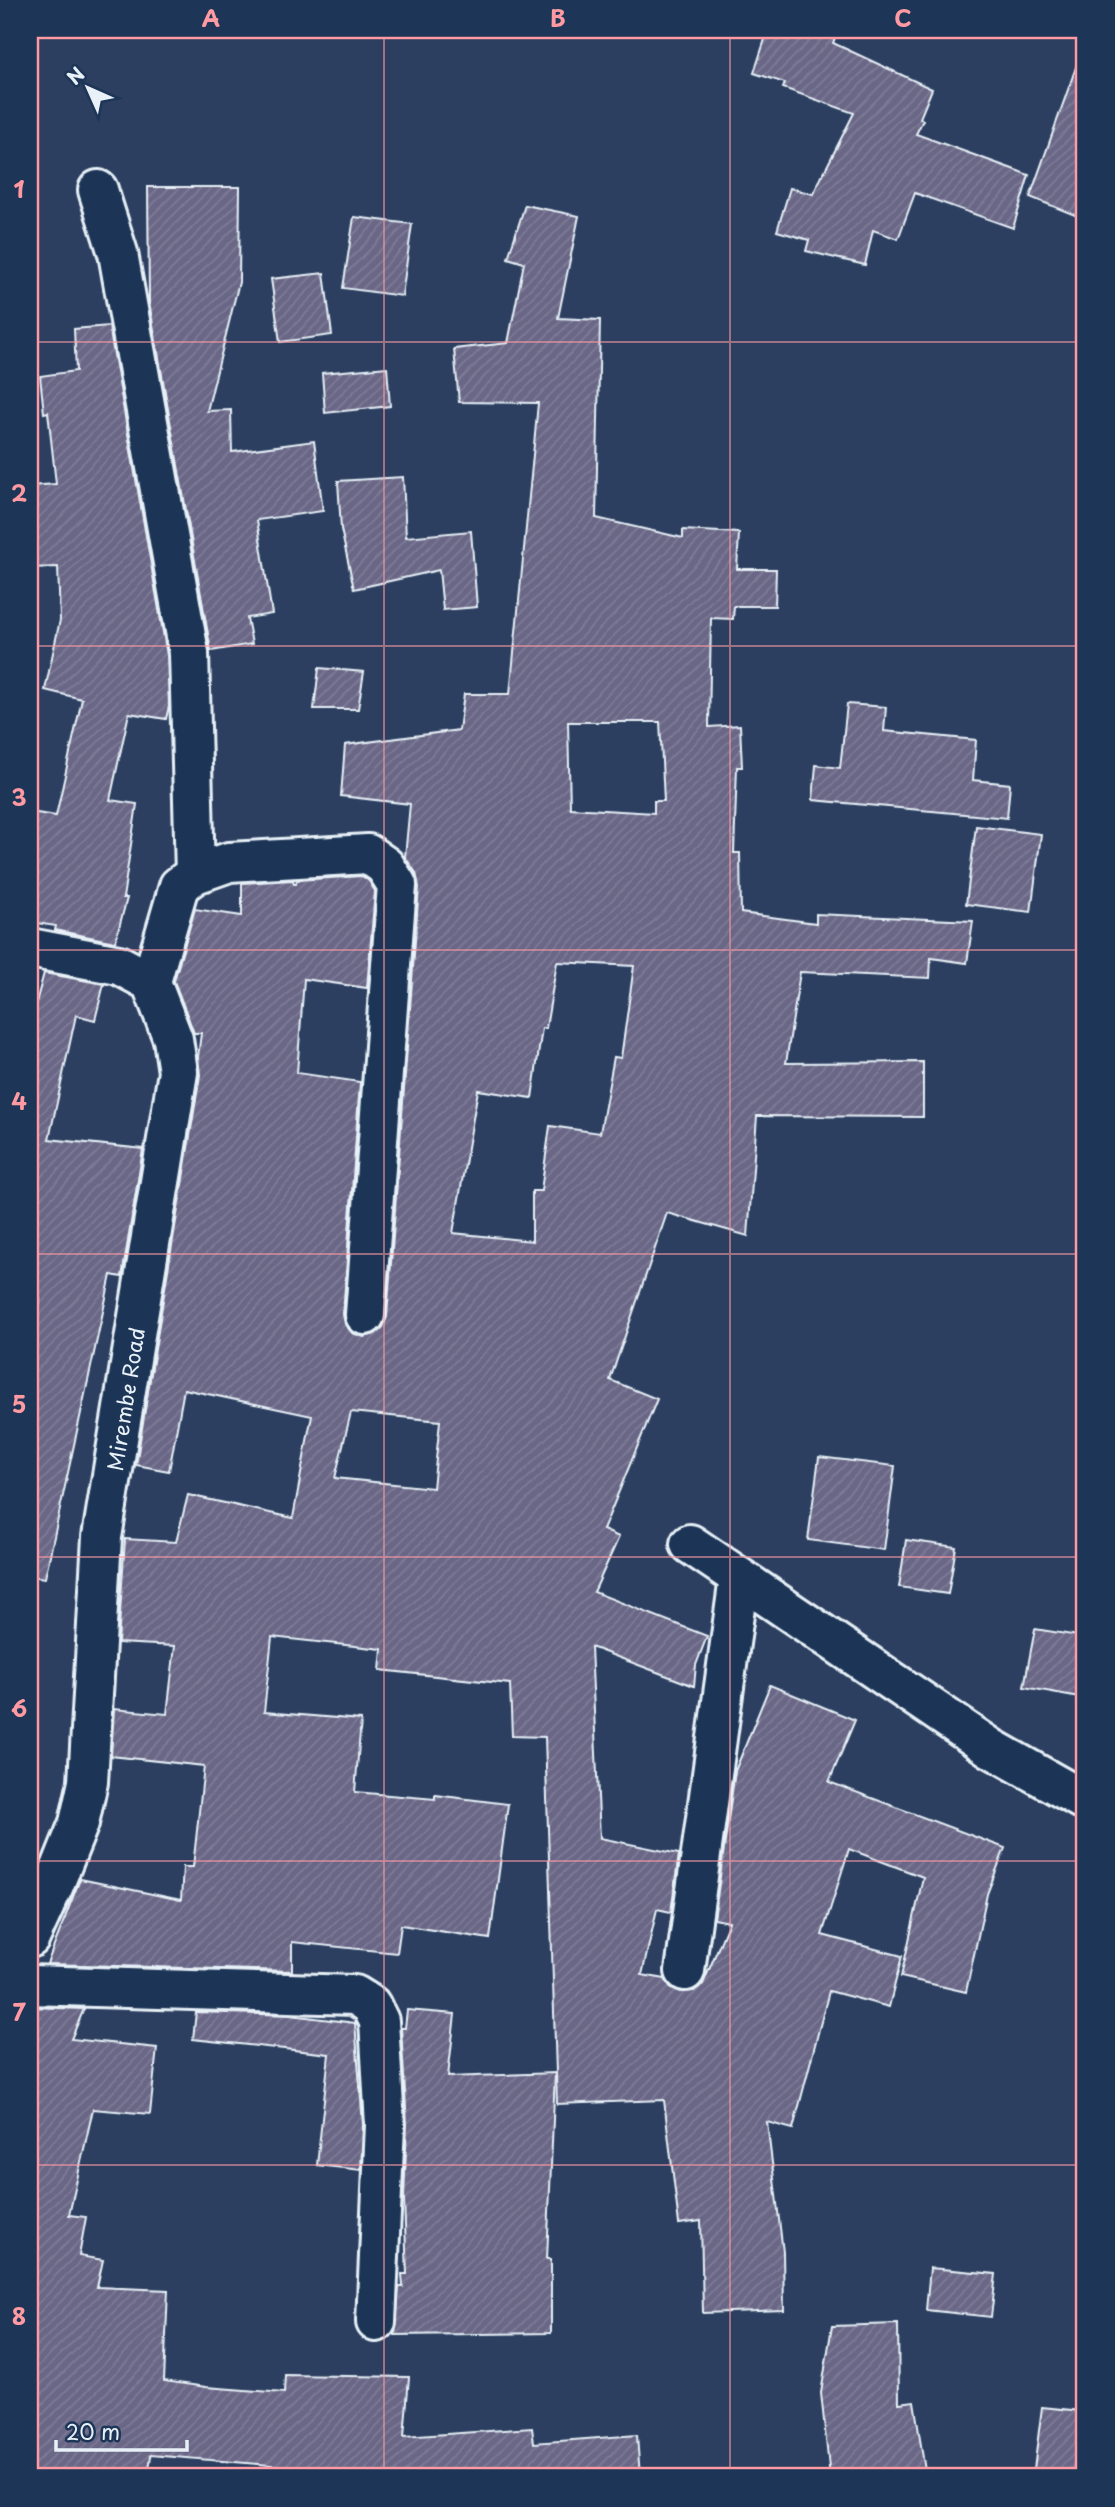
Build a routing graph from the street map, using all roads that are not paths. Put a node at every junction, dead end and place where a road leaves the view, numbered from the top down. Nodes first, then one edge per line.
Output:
1 (98, 190) dead end
2 (195, 873) junction
3 (30, 948) edge
4 (151, 982) junction
5 (365, 1315) dead end
6 (690, 1544) dead end
7 (739, 1578) junction
8 (1085, 1801) edge
9 (30, 1938) edge
10 (685, 1971) dead end
11 (30, 1984) edge
12 (376, 2322) dead end

1 - 2 street
2 - 4 street
2 - 5 street
3 - 4 street
4 - 9 street, Mirembe Road
6 - 7 street
7 - 8 street
7 - 10 street
11 - 12 street

